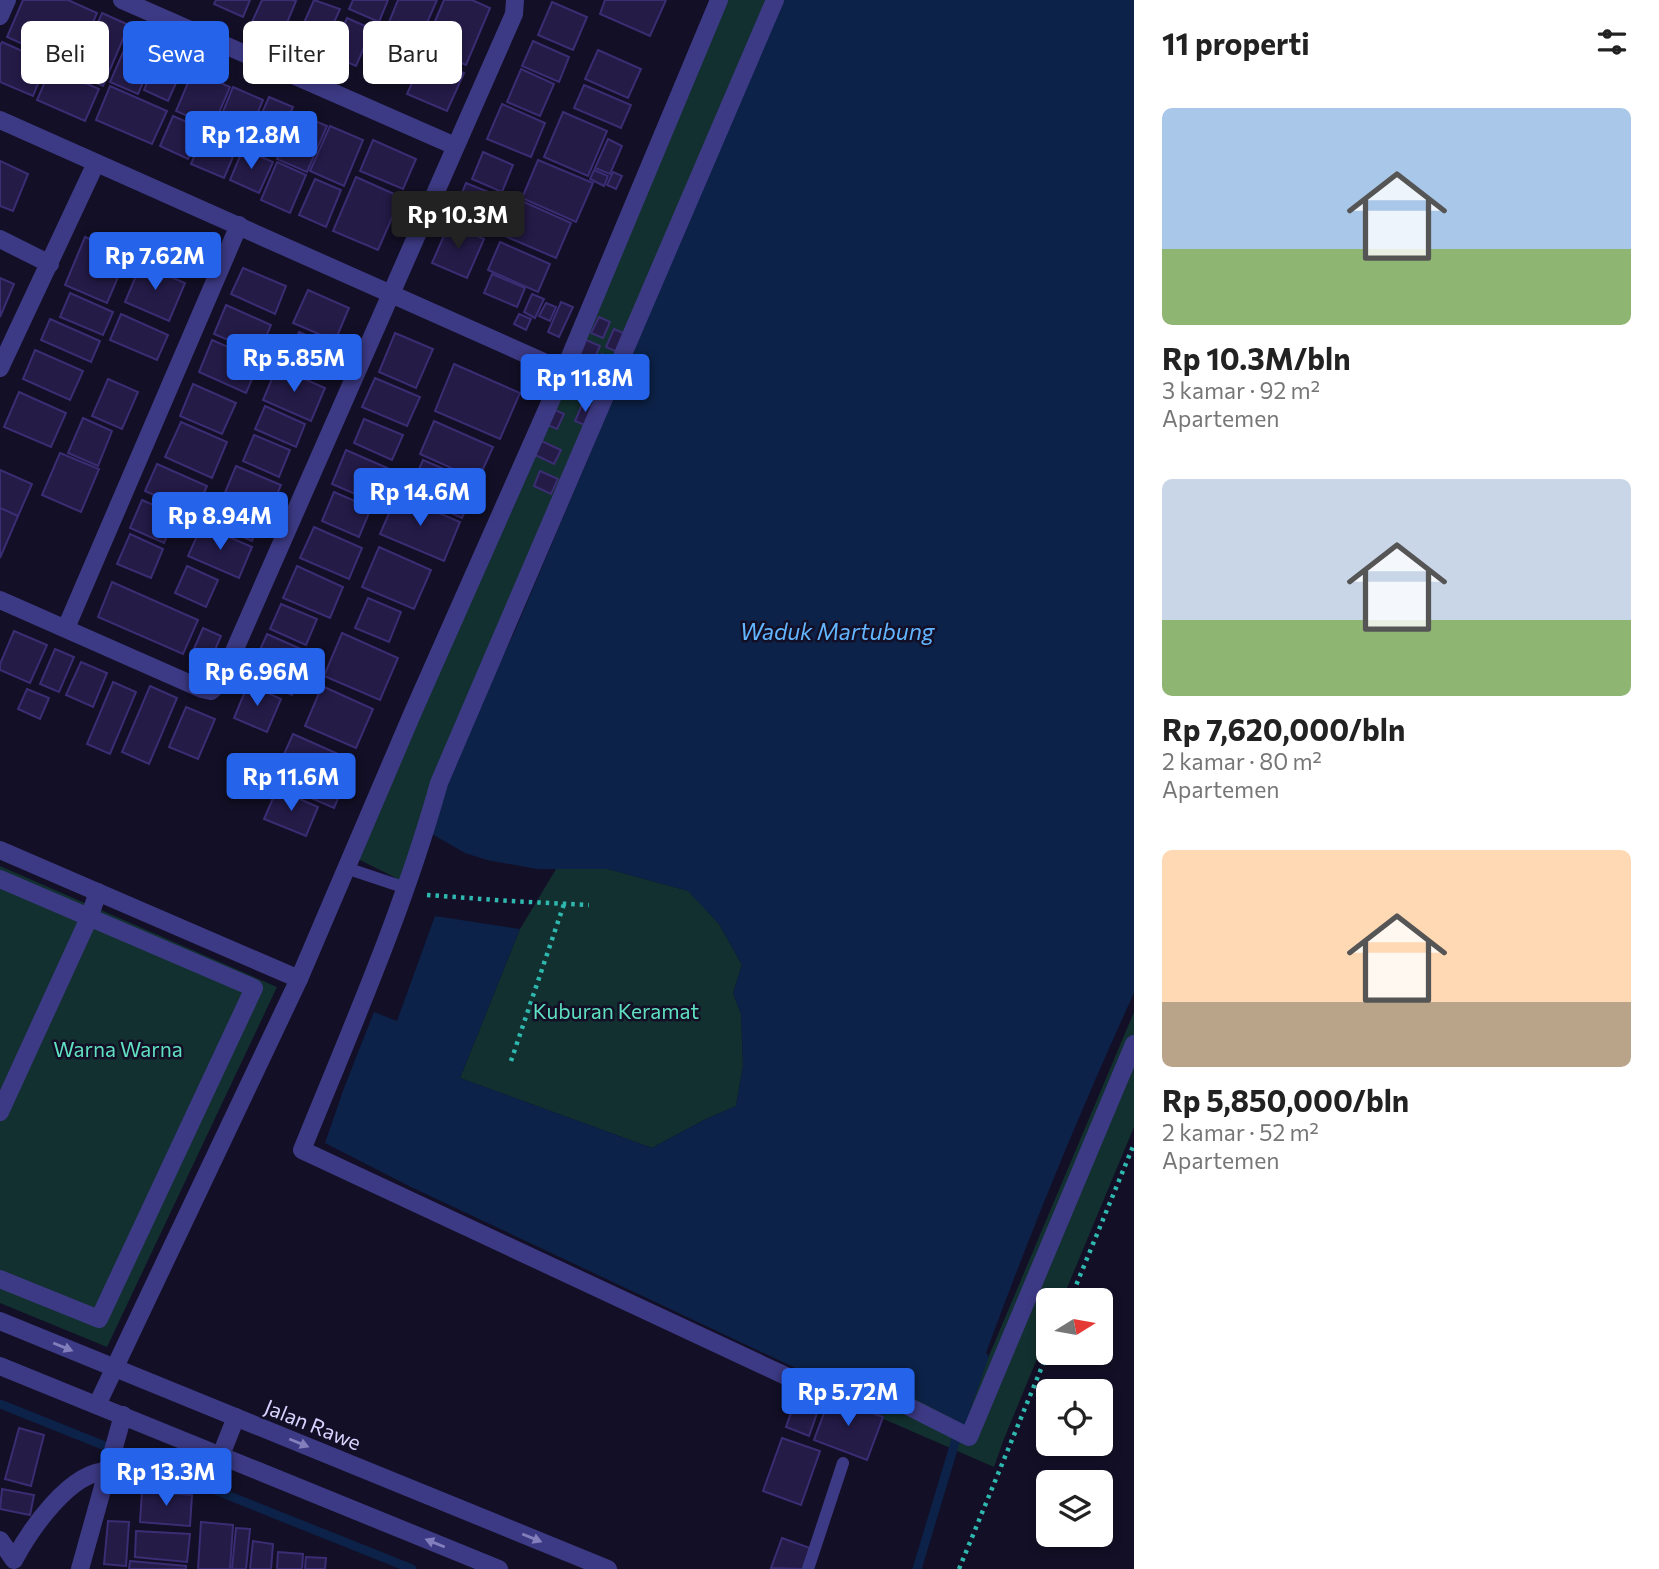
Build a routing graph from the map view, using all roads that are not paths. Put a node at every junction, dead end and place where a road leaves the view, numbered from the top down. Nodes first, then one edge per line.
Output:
1 (7, 0) edge
2 (122, 0) edge
3 (515, 0) edge
4 (719, 0) edge
5 (775, 0) edge
6 (0, 16) edge
7 (0, 120) edge
8 (455, 146) junction
9 (96, 163) junction
10 (239, 225) junction
11 (0, 239) edge
12 (50, 264) junction
13 (392, 293) junction
14 (0, 368) edge
15 (565, 371) junction
16 (0, 600) edge
17 (66, 628) junction
18 (0, 850) edge
19 (346, 868) junction
20 (0, 879) edge
21 (406, 888) junction
22 (98, 892) junction
23 (89, 918) junction
24 (299, 979) junction
25 (1134, 1044) edge
26 (0, 1112) edge
27 (0, 1279) edge
28 (0, 1321) edge
29 (0, 1366) edge
30 (115, 1368) junction
31 (97, 1405) junction
32 (236, 1417) junction
33 (121, 1422) junction
34 (221, 1455) junction
35 (843, 1464) dead end
36 (109, 1467) junction
37 (0, 1540) edge
38 (80, 1569) edge
39 (499, 1569) edge
40 (608, 1569) edge
41 (808, 1569) edge

1 - 6 street
2 - 8 street
3 - 8 street
4 - 15 street
5 - 21 street
7 - 9 street
8 - 13 street
9 - 10 street
9 - 12 street
10 - 13 street
10 - 17 street
11 - 12 street
12 - 14 street
13 - 15 street
13 - 17 street
15 - 19 street
16 - 17 street
18 - 22 street
19 - 21 lane
19 - 24 street
20 - 23 street
21 - 25 street
22 - 23 street
22 - 24 street
23 - 26 street
23 - 27 street
24 - 30 street
28 -> 30 street, Jalan Rawe
29 - 31 street
30 - 31 street
30 - 32 street, Jalan Rawe
31 - 33 street
32 - 34 street
32 -> 40 street, Jalan Rawe
33 - 34 street
33 - 36 street
39 -> 34 street
35 - 41 lane
36 - 37 street
36 - 38 street

